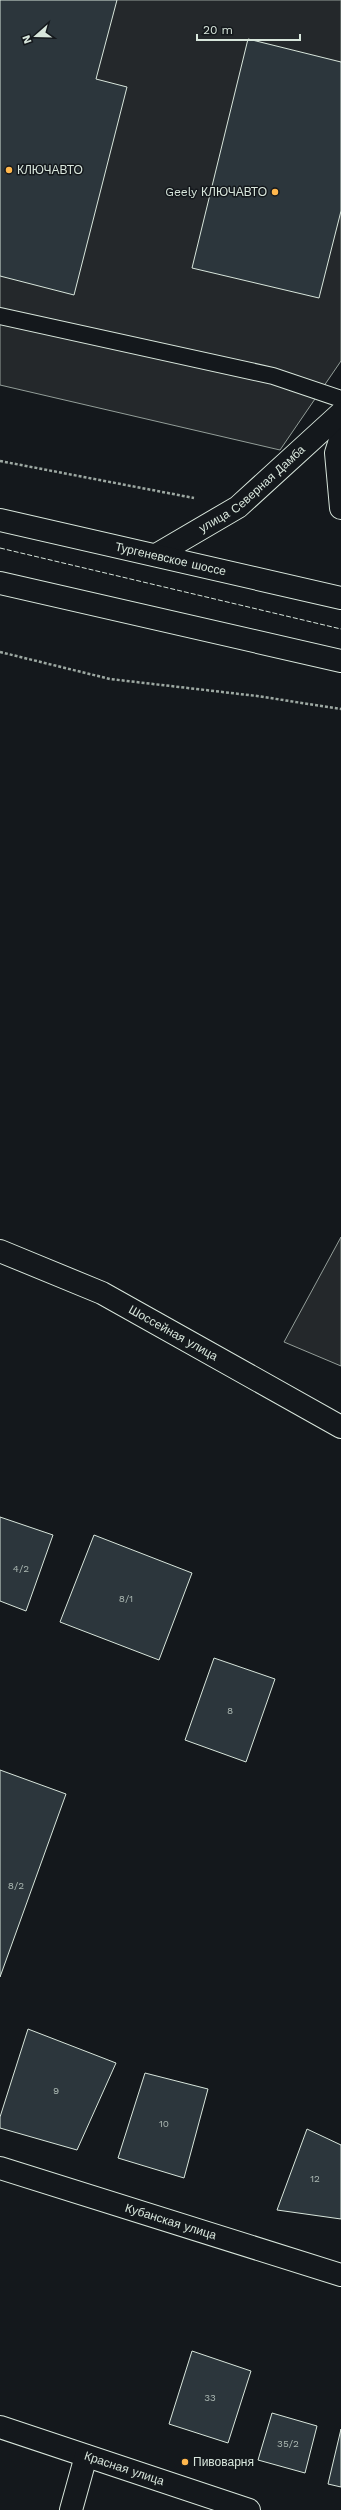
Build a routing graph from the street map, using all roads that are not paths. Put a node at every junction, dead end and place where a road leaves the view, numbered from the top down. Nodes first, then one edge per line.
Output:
1 (0, 316) edge
2 (341, 399) edge
3 (341, 412) edge
4 (341, 437) edge
5 (341, 508) edge
6 (0, 520) edge
7 (156, 555) junction
8 (0, 583) edge
9 (341, 598) edge
10 (341, 661) edge
11 (0, 1251) edge
12 (341, 1427) edge
13 (0, 2168) edge
14 (341, 2275) edge
15 (0, 2427) edge
16 (86, 2456) junction
17 (71, 2510) edge
18 (249, 2510) edge

1 - 2 lane
3 - 7 main road, улица Северная Дамба
4 - 5 main road
6 - 7 main road, Тургеневское шоссе
7 - 9 main road, Тургеневское шоссе
8 - 10 main road
11 - 12 main road, Шоссейная улица
13 - 14 main road, Кубанская улица
15 - 16 main road, Красная улица
16 - 17 main road
16 - 18 main road, Красная улица

